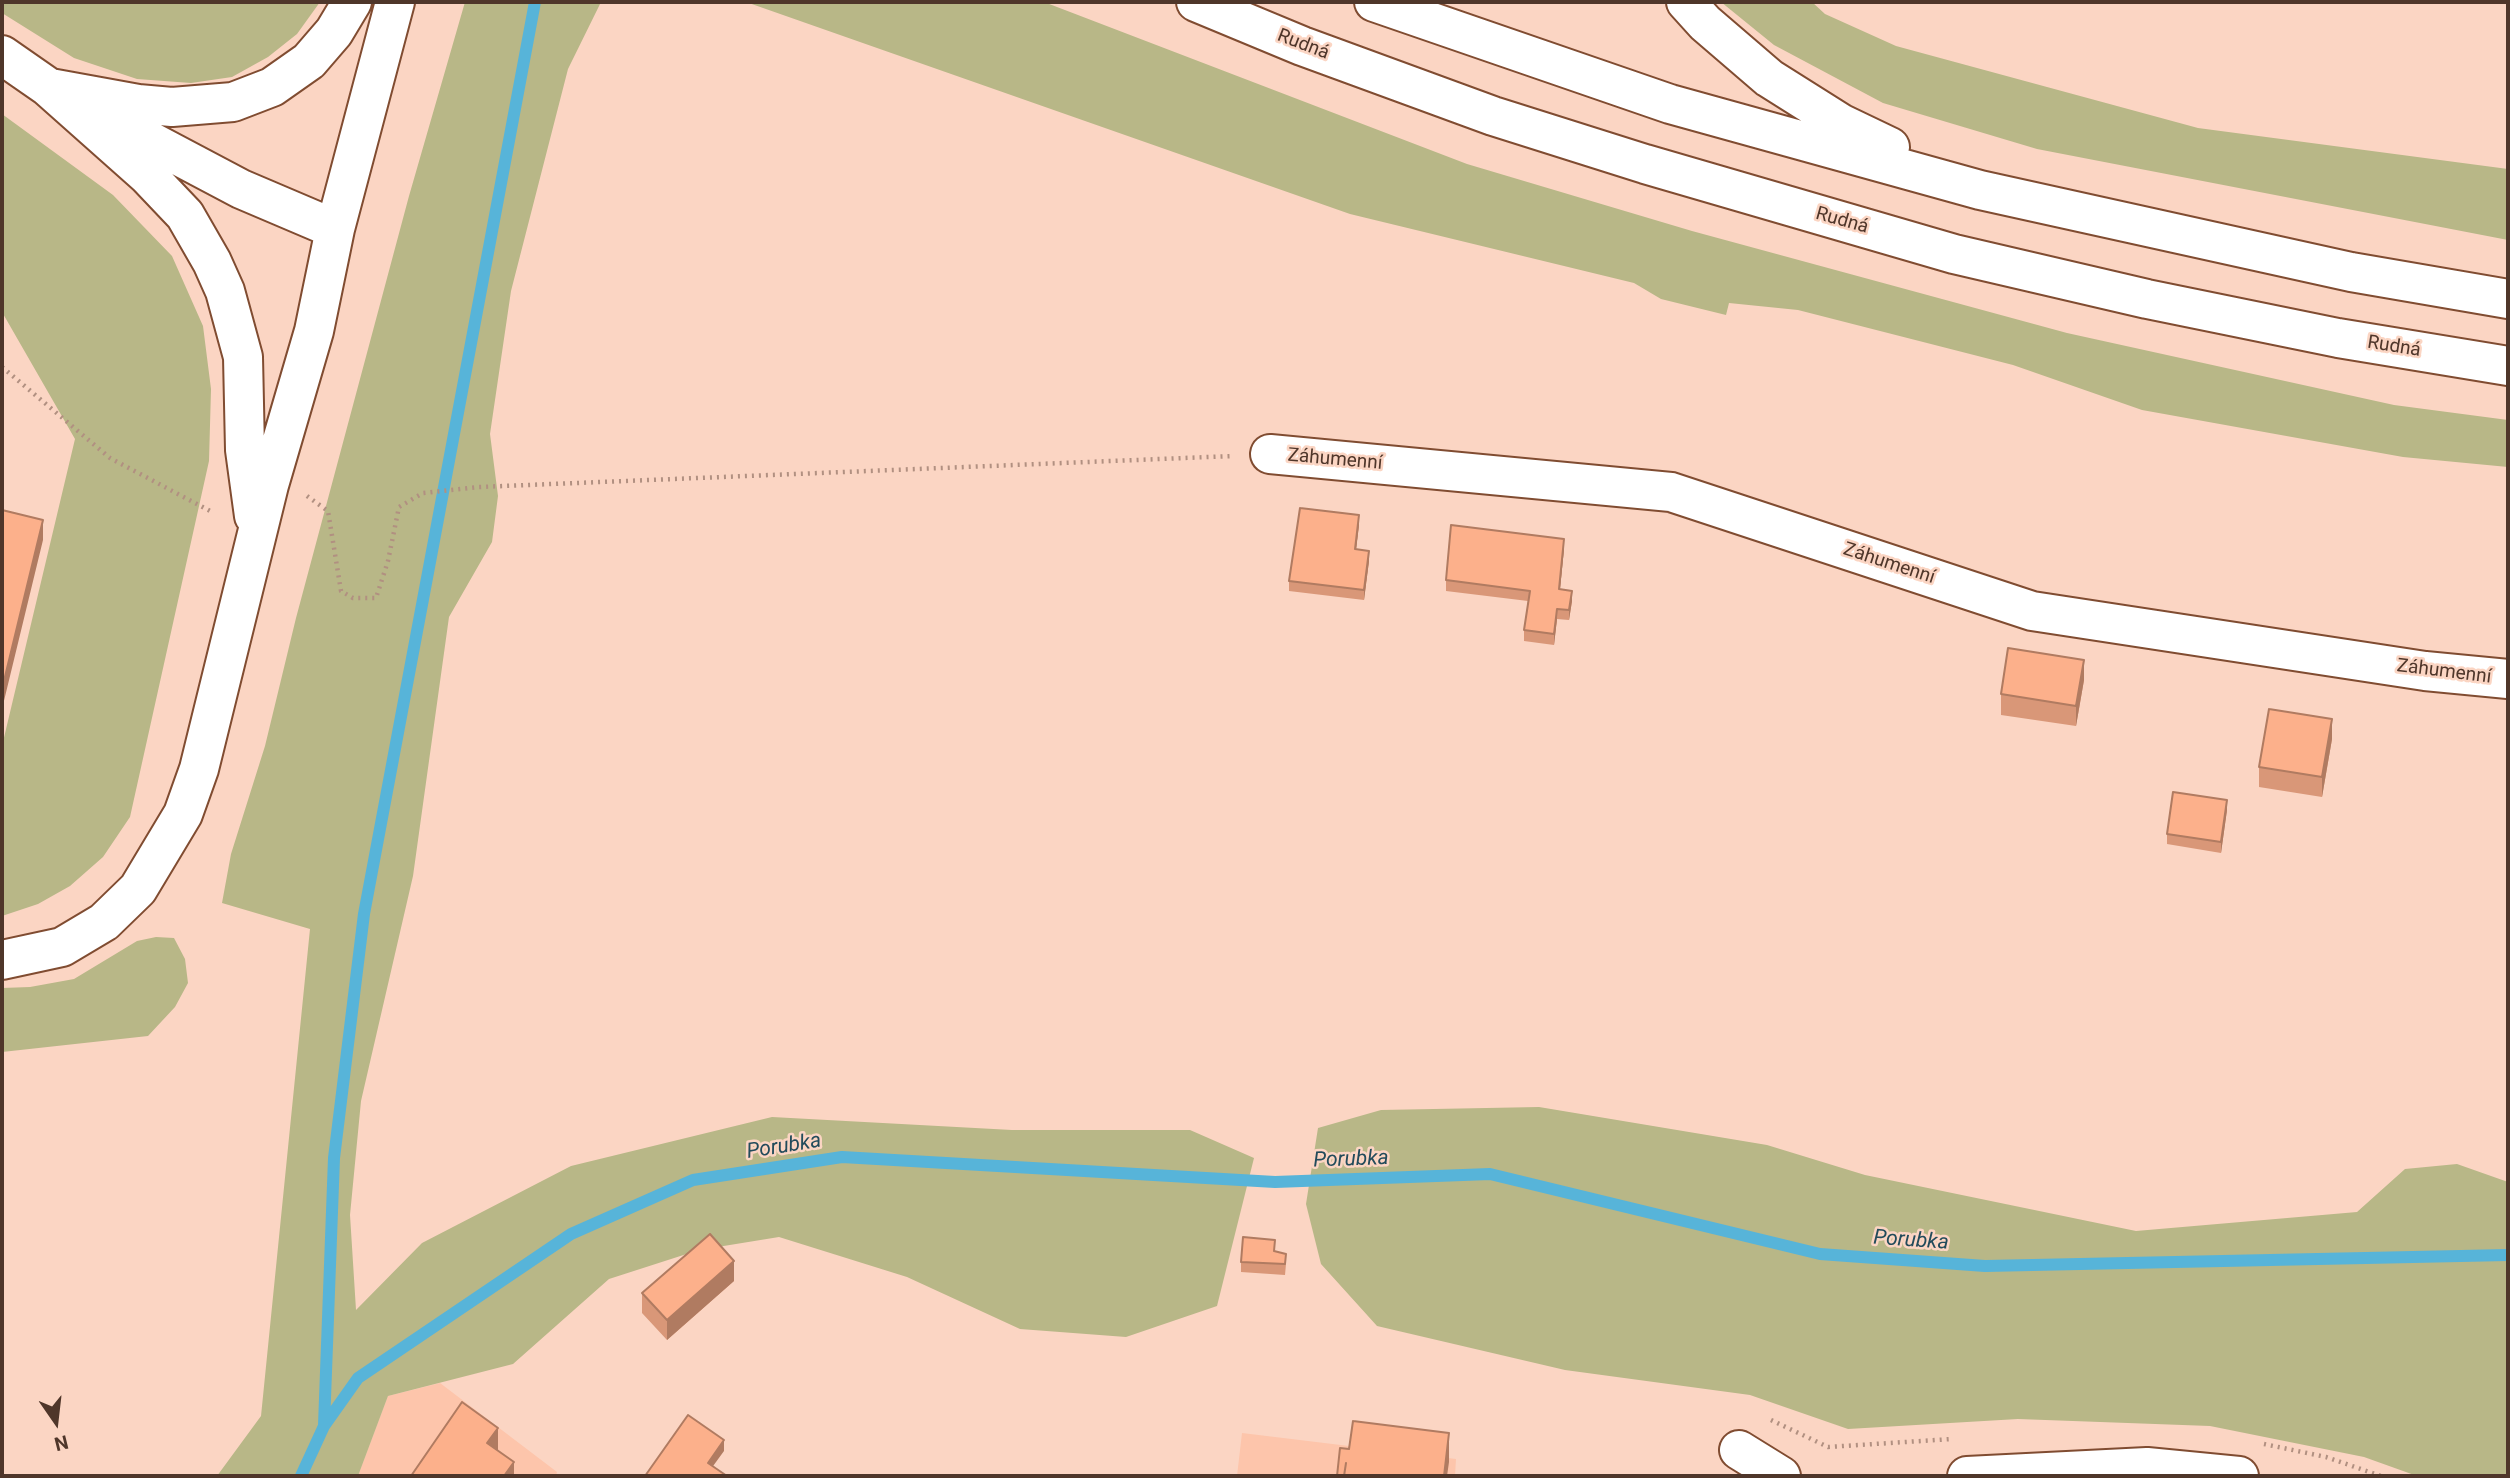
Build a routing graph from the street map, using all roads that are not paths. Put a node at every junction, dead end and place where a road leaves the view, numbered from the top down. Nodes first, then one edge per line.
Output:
1 (352, 2) edge
2 (395, 2) edge
3 (1196, 2) edge
4 (1374, 2) edge
5 (1686, 2) edge
6 (2, 55) edge
7 (48, 87) junction
8 (1980, 190) junction
9 (335, 229) junction
10 (2508, 299) edge
11 (2508, 366) edge
12 (1270, 454) road end
13 (256, 536) junction
14 (2508, 679) edge
15 (2, 960) edge
16 (1739, 1450) dead end
17 (1781, 1476) edge
18 (1967, 1476) edge
19 (2239, 1476) edge

1 - 7 main road
2 - 9 main road
3 - 11 main road, Rudná
4 - 8 main road
5 - 8 main road
6 - 7 main road
7 - 9 main road
7 - 13 main road
8 - 10 main road
9 - 13 main road
12 - 14 main road, Záhumenní
13 - 15 main road
16 - 17 main road
18 - 19 main road

